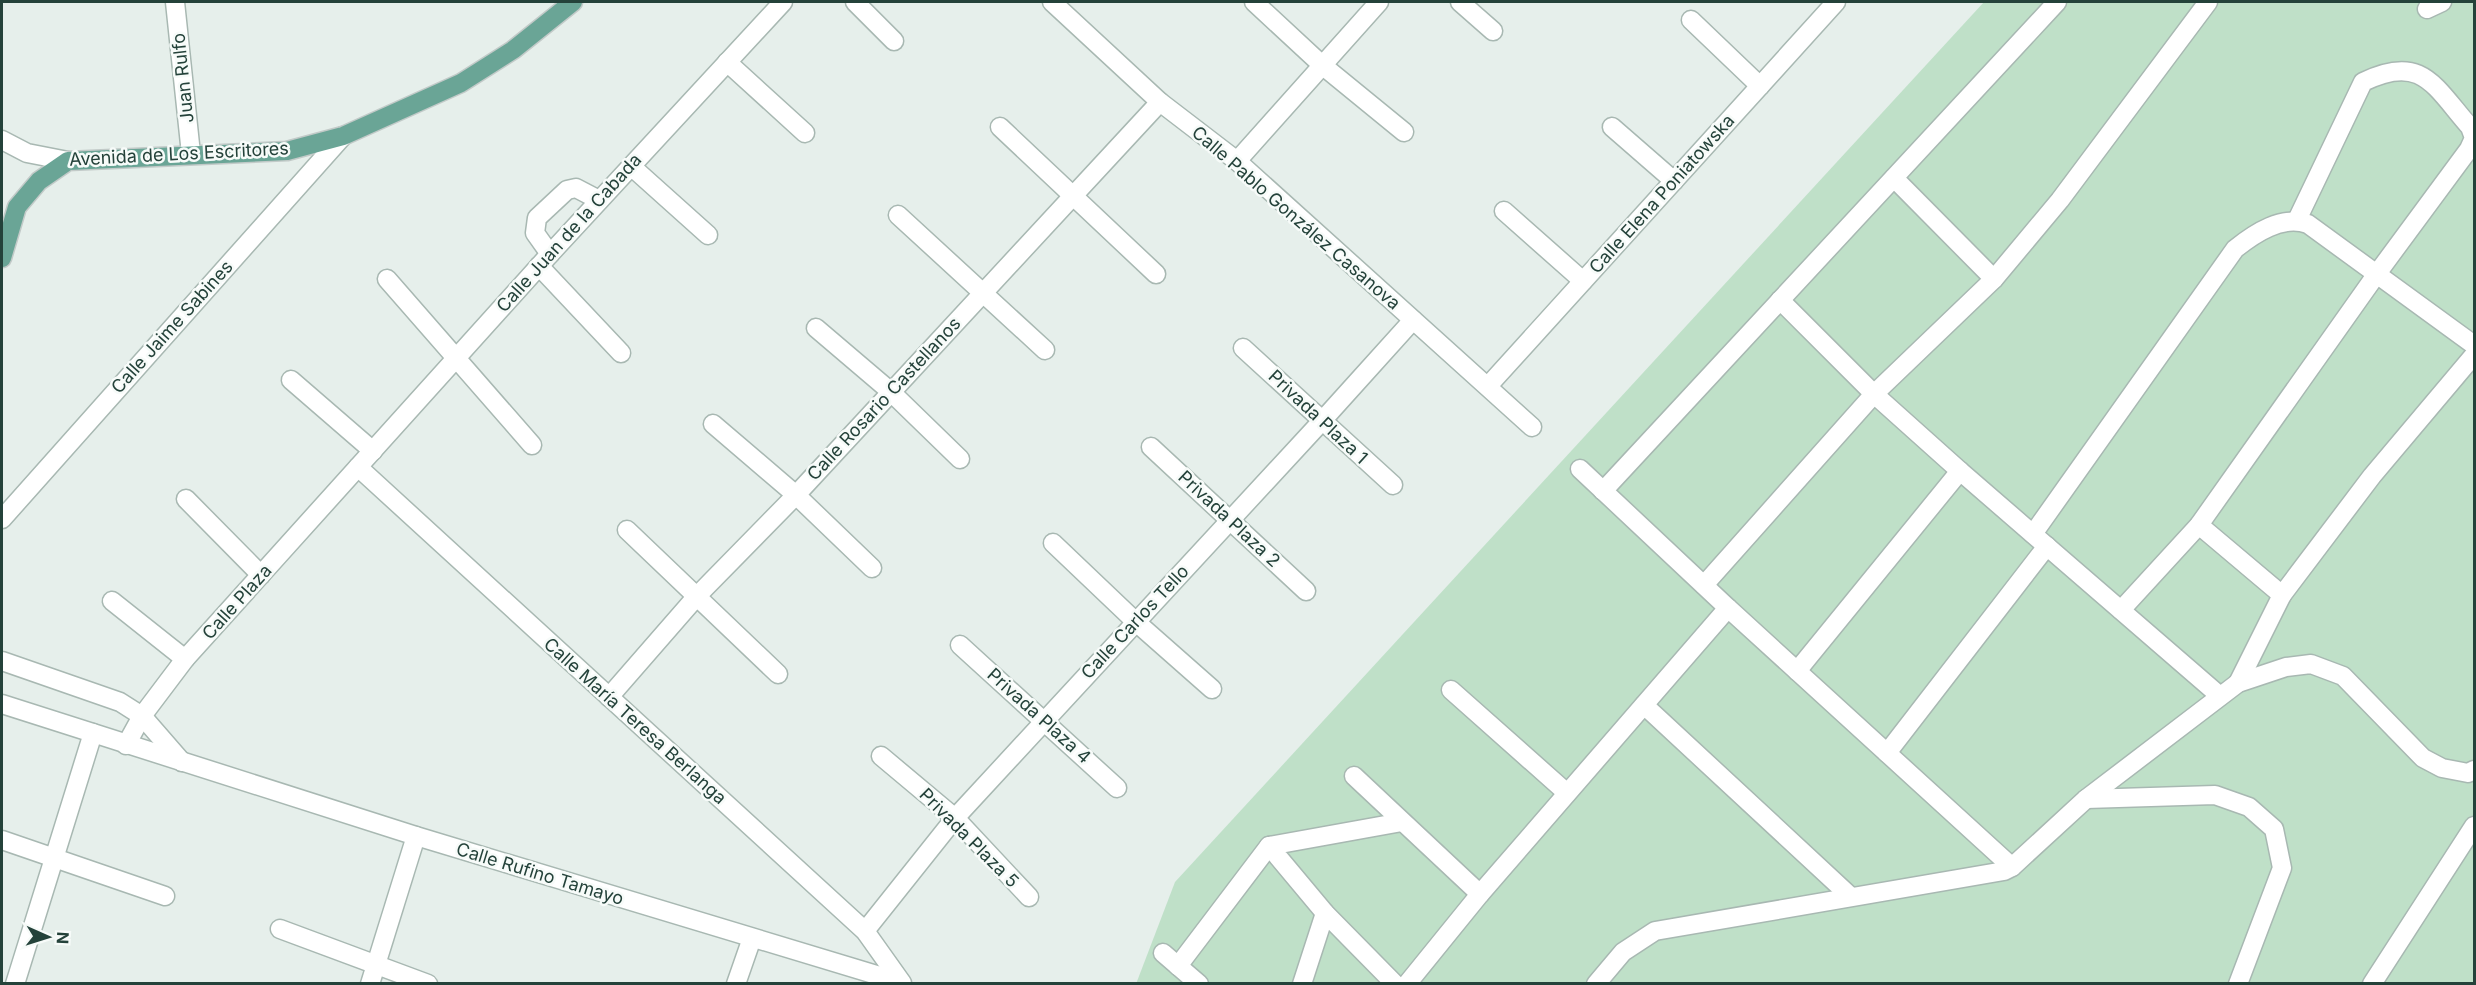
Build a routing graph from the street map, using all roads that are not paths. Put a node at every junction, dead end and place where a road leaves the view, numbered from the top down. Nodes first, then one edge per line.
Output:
1 (175, 2) edge
2 (573, 2) edge
3 (783, 2) edge
4 (855, 2) edge
5 (1052, 2) edge
6 (1254, 2) edge
7 (1379, 2) edge
8 (1460, 2) edge
9 (1836, 2) edge
10 (2057, 2) edge
11 (2208, 2) edge
12 (1691, 20) dead end
13 (1493, 31) dead end
14 (894, 41) dead end
15 (727, 62) junction
16 (1322, 65) junction
17 (1760, 86) junction
18 (1160, 102) junction
19 (1000, 127) dead end
20 (1612, 127) dead end
21 (1404, 132) dead end
22 (805, 133) dead end
23 (343, 136) junction
24 (2, 140) edge
25 (191, 154) junction
26 (68, 161) junction
27 (1237, 161) junction
28 (631, 166) junction
29 (1894, 178) junction
30 (1674, 181) junction
31 (1072, 195) junction
32 (599, 200) junction
33 (1504, 211) dead end
34 (898, 215) dead end
35 (2297, 220) junction
36 (708, 235) dead end
37 (2, 258) edge
38 (544, 260) junction
39 (1156, 274) dead end
40 (2376, 275) junction
41 (387, 279) dead end
42 (1994, 279) junction
43 (1583, 280) junction
44 (982, 291) junction
45 (1780, 300) junction
46 (1413, 320) junction
47 (816, 328) dead end
48 (2475, 345) edge
49 (1244, 348) dead end
50 (1044, 350) dead end
51 (621, 353) dead end
52 (2475, 355) edge
53 (456, 357) junction
54 (291, 380) dead end
55 (1488, 386) junction
56 (890, 391) junction
57 (1874, 394) junction
58 (1322, 422) junction
59 (713, 424) dead end
60 (1533, 427) dead end
61 (532, 445) dead end
62 (1151, 447) dead end
63 (374, 451) junction
64 (960, 459) dead end
65 (358, 468) junction
66 (1580, 469) dead end
67 (1960, 471) junction
68 (1393, 485) dead end
69 (1603, 491) junction
70 (796, 495) junction
71 (186, 499) dead end
72 (2, 519) edge
73 (1229, 520) junction
74 (2199, 525) junction
75 (627, 530) dead end
76 (2040, 540) junction
77 (1053, 543) dead end
78 (872, 568) dead end
79 (261, 574) junction
80 (1704, 585) junction
81 (1306, 591) dead end
82 (2283, 595) junction
83 (697, 596) junction
84 (112, 601) dead end
85 (1728, 608) junction
86 (2121, 610) junction
87 (1136, 622) junction
88 (960, 645) dead end
89 (185, 659) junction
90 (2, 661) edge
91 (1797, 671) junction
92 (778, 674) dead end
93 (2238, 683) junction
94 (1212, 689) dead end
95 (1451, 690) dead end
96 (2220, 696) junction
97 (609, 697) junction
98 (2, 704) edge
99 (1644, 705) junction
100 (142, 716) junction
101 (1045, 720) junction
102 (93, 733) junction
103 (126, 745) junction
104 (1887, 753) junction
105 (881, 756) dead end
106 (182, 762) junction
107 (2475, 770) edge
108 (1354, 776) dead end
109 (1117, 788) dead end
110 (1568, 793) junction
111 (2086, 799) junction
112 (955, 818) junction
113 (1402, 822) junction
114 (2475, 826) edge
115 (416, 836) junction
116 (2, 840) edge
117 (1269, 846) junction
118 (54, 857) junction
119 (2012, 867) junction
120 (1480, 894) junction
121 (165, 896) dead end
122 (1850, 896) junction
123 (1029, 897) dead end
124 (1324, 913) junction
125 (280, 929) dead end
126 (865, 931) junction
127 (752, 938) junction
128 (1163, 953) dead end
129 (376, 964) junction
130 (1178, 966) junction
131 (901, 983) edge
132 (15, 984) edge
133 (370, 984) edge
134 (428, 984) edge
135 (736, 984) edge
136 (1199, 984) edge
137 (1302, 984) edge
138 (1395, 984) edge
139 (1407, 984) edge
140 (1596, 984) edge
141 (2238, 984) edge
142 (2372, 984) edge

1 - 25 street, Juan Rulfo
2 - 23 main road, Avenida de Los Escritores
3 - 15 street, Calle Juan de la Cabada
4 - 14 street
5 - 18 street, Calle Pablo González Casanova
6 - 16 street
7 - 16 street
8 - 13 street
9 - 17 street, Calle Elena Poniatowska
10 - 29 street
11 - 42 street
12 - 17 street
15 - 22 street
15 - 28 street, Calle Juan de la Cabada
16 - 21 street
16 - 27 street
17 - 30 street, Calle Elena Poniatowska
18 - 27 street, Calle Pablo González Casanova
18 - 31 street, Calle Rosario Castellanos
19 - 31 street
20 - 30 street
23 - 25 main road, Avenida de Los Escritores
23 - 72 street, Calle Jaime Sabines
24 - 26 street, Avenida de Los Escritores
25 - 26 main road, Avenida de Los Escritores
26 - 37 main road
27 - 46 street, Calle Pablo González Casanova
28 - 32 street, Calle Juan de la Cabada
28 - 36 street
29 - 42 street
29 - 45 street
30 - 43 street, Calle Elena Poniatowska
31 - 39 street
31 - 44 street, Calle Rosario Castellanos
32 - 38 street, Calle Juan de la Cabada
32 - 38 street
33 - 43 street
34 - 44 street
35 - 40 street
35 - 40 street
35 - 76 street
38 - 51 street
38 - 53 street, Calle Juan de la Cabada
40 - 48 street
40 - 74 street
41 - 53 street
42 - 57 street
43 - 55 street, Calle Elena Poniatowska
44 - 50 street
44 - 56 street, Calle Rosario Castellanos
45 - 57 street
45 - 69 street
46 - 55 street, Calle Pablo González Casanova
46 - 58 street, Calle Carlos Tello
47 - 56 street
49 - 58 street, Privada Plaza 1
52 - 82 street
53 - 61 street
53 - 63 street, Calle Juan de la Cabada
54 - 63 street
55 - 60 street, Calle Pablo González Casanova
56 - 64 street
56 - 70 street, Calle Rosario Castellanos
57 - 67 street
57 - 80 street
58 - 68 street, Privada Plaza 1
58 - 73 street, Calle Carlos Tello
59 - 70 street
62 - 73 street, Privada Plaza 2
63 - 65 street, Calle Juan de la Cabada
65 - 79 street, Calle Plaza
65 - 97 street, Calle María Teresa Berlanga
66 - 69 street
67 - 76 street
67 - 91 street
69 - 80 street
70 - 78 street
70 - 83 street, Calle Rosario Castellanos
71 - 79 street
73 - 81 street, Privada Plaza 2
73 - 87 street, Calle Carlos Tello
74 - 82 street
74 - 86 street
75 - 83 street
76 - 86 street
76 - 104 street
77 - 87 street
79 - 89 street, Calle Plaza
80 - 85 street
82 - 93 street
83 - 92 street
83 - 97 street, Calle Rosario Castellanos
84 - 89 street
85 - 91 street
85 - 99 street
86 - 96 street
87 - 94 street
87 - 101 street, Calle Carlos Tello
88 - 101 street, Privada Plaza 4
89 - 100 street, Calle Plaza
90 - 100 street
91 - 104 street
93 - 96 street
93 - 107 street
95 - 110 street
96 - 111 street
97 - 126 street, Calle María Teresa Berlanga
98 - 102 street, Calle Rufino Tamayo
99 - 110 street
99 - 122 street
100 - 103 street, Calle Plaza
100 - 106 street
101 - 109 street, Privada Plaza 4
101 - 112 street, Calle Carlos Tello
102 - 103 street, Calle Rufino Tamayo
102 - 118 street
103 - 106 street, Calle Rufino Tamayo
104 - 119 street
105 - 112 street, Privada Plaza 5
106 - 115 street, Calle Rufino Tamayo
108 - 113 street
110 - 120 street
111 - 119 street
111 - 141 street
112 - 123 street, Privada Plaza 5
112 - 126 street, Calle Carlos Tello
113 - 117 street
113 - 120 street
114 - 142 street
115 - 127 street, Calle Rufino Tamayo
115 - 129 street
116 - 118 street
117 - 124 street
117 - 130 street
118 - 121 street
118 - 132 street
119 - 122 street
120 - 139 street
122 - 140 street
124 - 137 street
124 - 138 street
125 - 129 street
126 - 131 street, Calle María Teresa Berlanga
127 - 131 street, Calle Rufino Tamayo
127 - 135 street
128 - 130 street
129 - 133 street
129 - 134 street
130 - 136 street

